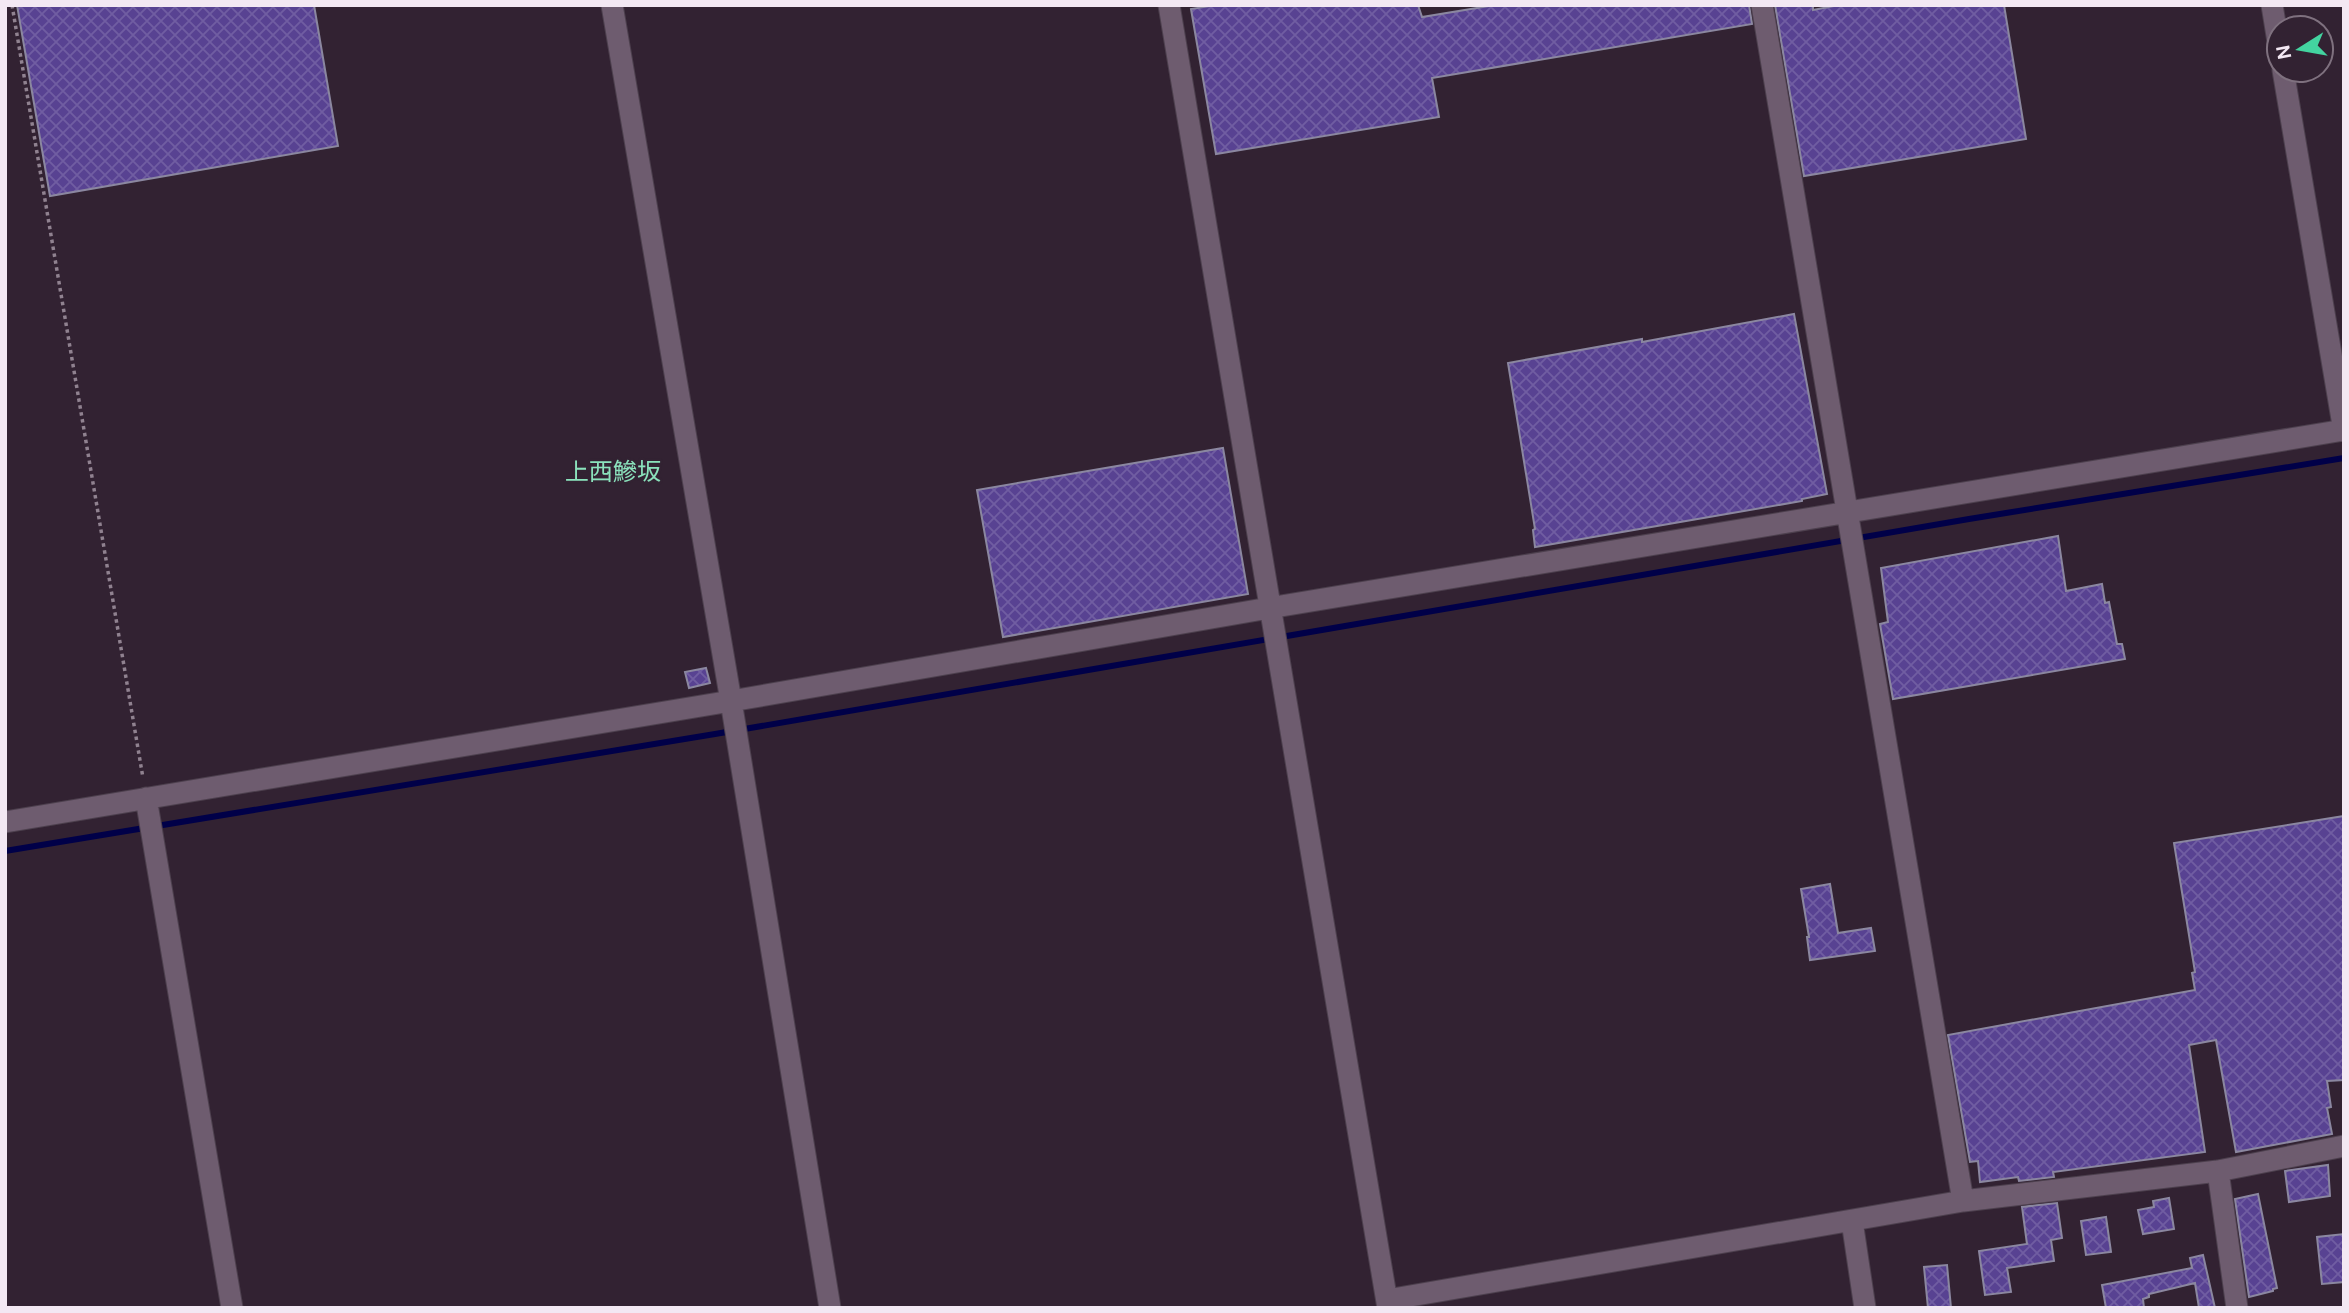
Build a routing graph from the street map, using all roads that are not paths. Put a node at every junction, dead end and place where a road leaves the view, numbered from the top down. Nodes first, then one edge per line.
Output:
1 (612, 5) edge
2 (1170, 5) edge
3 (1762, 5) edge
4 (2285, 84) edge
5 (2344, 430) edge
6 (1849, 520) junction
7 (1271, 616) junction
8 (732, 709) junction
9 (148, 806) junction
10 (5, 822) edge
11 (2344, 1146) edge
12 (2218, 1171) junction
13 (1963, 1201) junction
14 (1852, 1221) junction
15 (1387, 1304) edge
16 (232, 1308) edge
17 (830, 1308) edge
18 (1865, 1308) edge
19 (2237, 1308) edge

1 - 8 street
2 - 7 street
3 - 6 street
4 - 5 street
5 - 6 street
6 - 7 street
6 - 13 street
7 - 8 street
7 - 15 street
8 - 9 street
8 - 17 street
9 - 10 street
9 - 16 street
11 - 12 street
12 - 13 street
12 - 19 street
13 - 14 street
14 - 15 street
14 - 18 street

